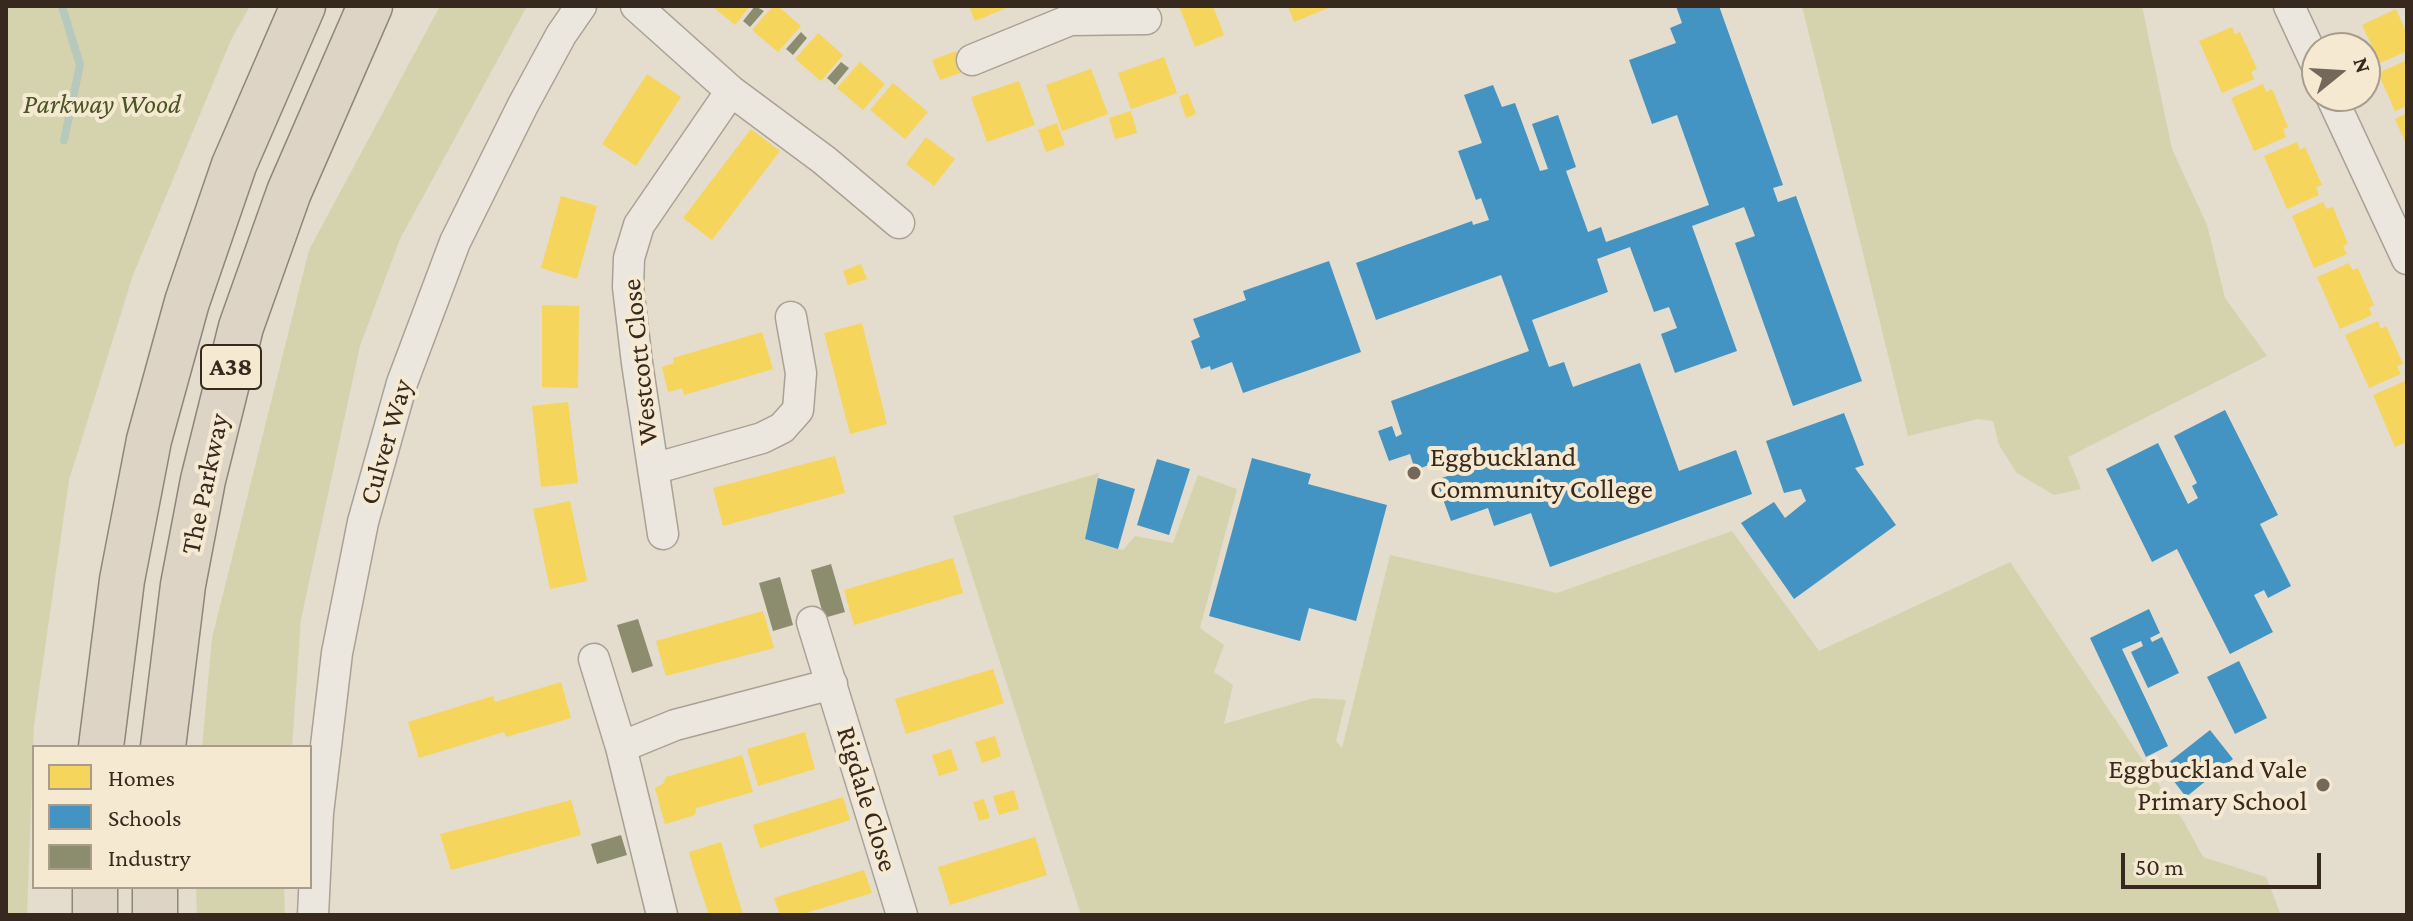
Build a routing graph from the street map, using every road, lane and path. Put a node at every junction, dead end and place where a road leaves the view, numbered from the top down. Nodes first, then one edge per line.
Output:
1 (303, 6) edge
2 (370, 6) edge
3 (581, 6) edge
4 (636, 6) edge
5 (2289, 6) edge
6 (1066, 13) edge
7 (1146, 19) dead end
8 (2301, 32) edge
9 (972, 60) dead end
10 (731, 91) junction
11 (2338, 112) edge
12 (899, 223) dead end
13 (2407, 259) edge
14 (791, 317) dead end
15 (653, 469) junction
16 (663, 534) dead end
17 (812, 622) dead end
18 (594, 659) dead end
19 (832, 684) junction
20 (101, 745) edge
21 (163, 745) edge
22 (621, 747) junction
23 (95, 889) edge
24 (155, 889) edge
25 (95, 915) edge
26 (155, 915) edge
27 (313, 915) edge
28 (662, 915) edge
29 (902, 915) edge

1 - 20 highway, A38
2 - 21 highway, The Parkway / A38
3 - 27 street, Culver Way
4 - 10 street
5 - 8 street
6 - 7 street
6 - 9 street
10 - 12 street
10 - 15 street, Westcott Close
11 - 13 street
14 - 15 street, Westcott Close
15 - 16 street, Westcott Close
17 - 19 street, Rigdale Close
18 - 22 street
19 - 22 street
19 - 29 street, Rigdale Close
22 - 28 street
23 - 25 highway
24 - 26 highway

